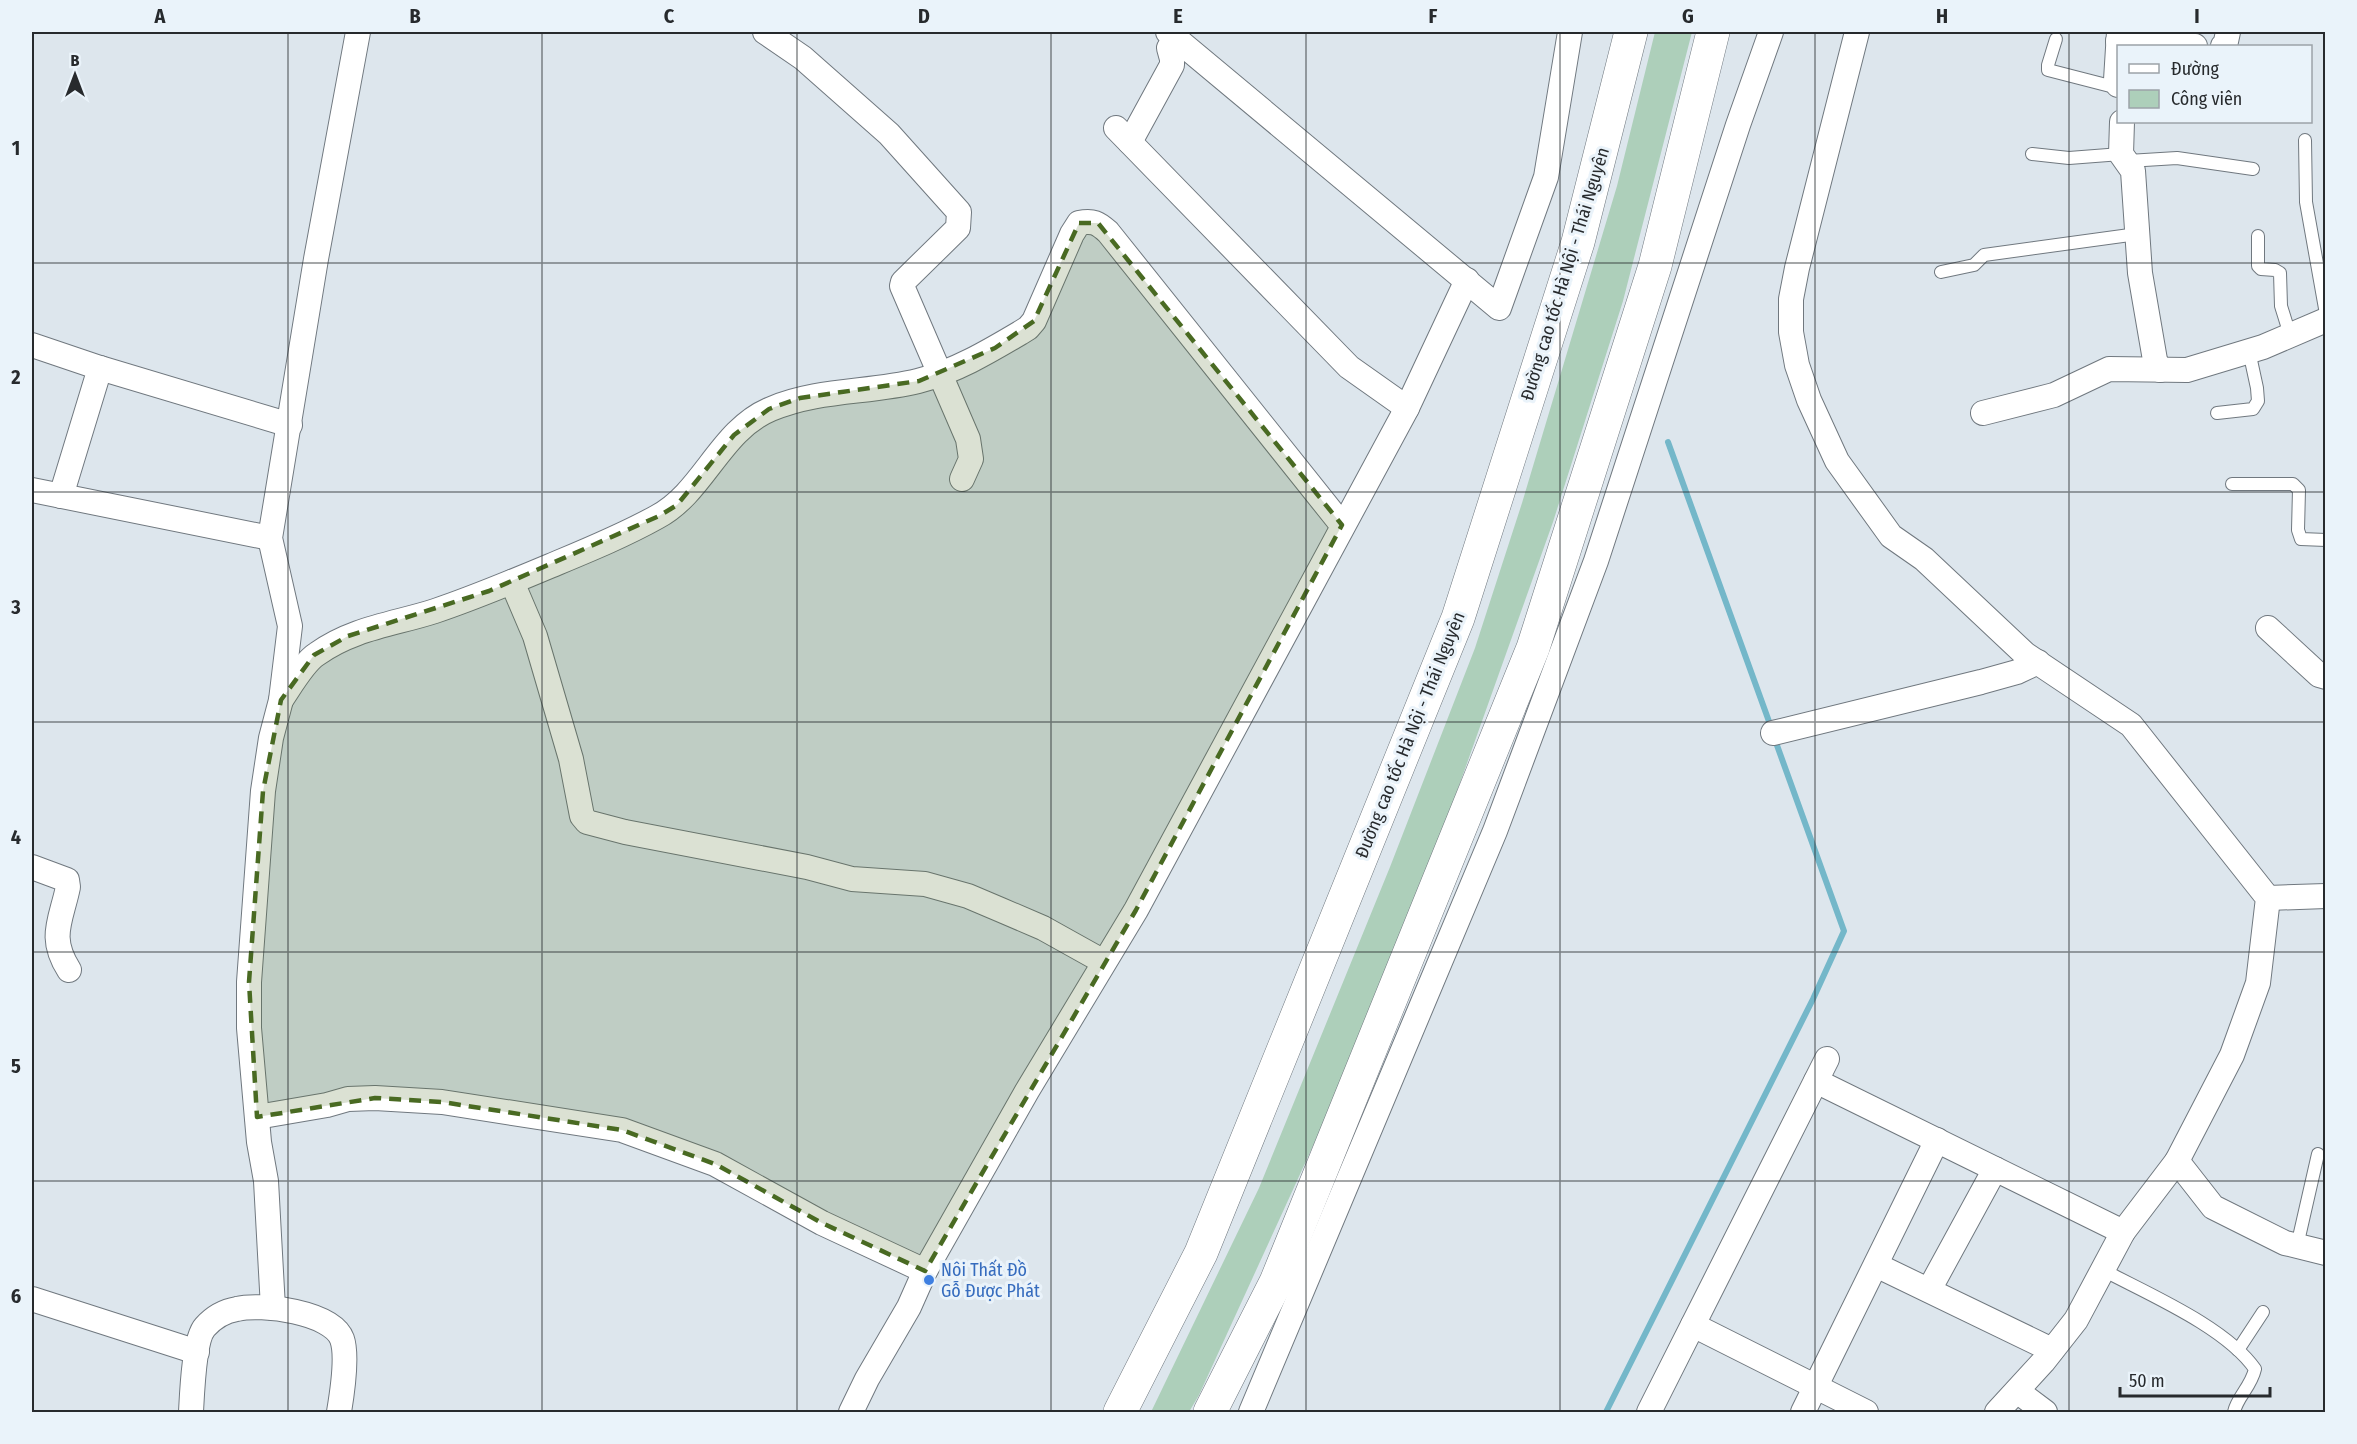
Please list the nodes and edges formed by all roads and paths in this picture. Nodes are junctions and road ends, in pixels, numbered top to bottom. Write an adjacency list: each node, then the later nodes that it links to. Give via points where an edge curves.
1 (358, 32): 35 (street)
2 (765, 32): 31 (street, via 803,58 889,134 959,212 958,228 902,286)
3 (1570, 32): 23 (street, via 1546,177 1499,308)
4 (1631, 32): 78 (highway, Đường cao tốc Hà Nội - Thái Nguyên, via 1578,242 1458,618 1201,1253)
5 (1713, 32): 79 (highway, via 1655,266 1533,648 1276,1282)
6 (1771, 32): 80 (street, via 1596,561 1503,809)
7 (1857, 32): 45 (street, via 1793,288 1791,332 1797,364 1837,461 1891,536 1924,559)
8 (1172, 35): 23 (street); 32 (street, via 1172,64 1123,135 1349,367)
9 (2119, 36): 11 (street)
10 (2056, 39): 14 (lane, via 2049,70)
11 (2187, 45)
12 (2117, 65): 13 (street)
13 (2117, 83)
14 (2117, 86)
15 (2122, 123): 18 (street)
16 (2305, 140): 24 (lane, via 2306,202)
17 (2032, 154): 18 (lane)
18 (2125, 157): 19 (lane, via 2177,158); 20 (street, via 2133,171)
19 (2253, 169)
20 (2138, 234): 22 (lane, via 1984,255 1974,265); 30 (street, via 2140,273)
21 (2258, 236): 26 (lane, via 2258,266 2280,273 2281,306)
22 (1941, 272)
23 (1467, 280): 32 (street)
24 (2325, 314)
25 (2325, 320): 26 (street)
26 (2290, 335): 28 (street)
27 (32, 345): 29 (street)
28 (2249, 351): 30 (street, via 2187,370); 34 (lane, via 2258,401 2253,409)
29 (100, 368): 35 (street); 39 (street)
30 (2160, 370): 33 (street, via 2109,369 2054,395)
31 (941, 374): 36 (street, via 970,447); 40 (street, via 1028,328 1079,223 1098,223); 43 (street, via 885,387 800,398 769,409 734,435 677,505 613,540)
32 (1407, 408): 40 (street)
33 (1983, 413)
34 (2217, 413)
35 (290, 425): 41 (street)
36 (962, 479)
37 (2232, 484): 42 (lane, via 2293,484 2299,490 2301,539)
38 (32, 490): 39 (street)
39 (61, 496): 41 (street)
40 (1342, 525): 52 (street, via 1136,910)
41 (270, 538): 47 (street, via 290,626)
42 (2325, 540)
43 (512, 582): 47 (street, via 348,636 314,656); 52 (street, via 535,636 571,759 582,816 587,822 852,879 925,884 968,896 1043,928)
44 (2268, 628): 46 (street)
45 (2038, 662): 48 (street, via 1981,682); 51 (street, via 2131,725)
46 (2325, 677)
47 (281, 700): 54 (street, via 263,791 249,982)
48 (1773, 733)
49 (32, 867): 53 (street, via 67,880 56,933 59,953)
50 (2325, 896): 51 (street)
51 (2268, 898): 57 (street, via 2258,983 2232,1054)
52 (1104, 962): 64 (street)
53 (69, 970)
54 (257, 1117): 64 (street, via 348,1099 375,1098 442,1102 622,1130 715,1164 822,1223); 67 (street, via 267,1191)
55 (1937, 1140): 58 (street); 62 (street); 69 (street, via 1821,1070)
56 (2318, 1154): 60 (lane)
57 (2177, 1161): 59 (street); 60 (street, via 2213,1207)
58 (1995, 1169): 59 (street); 65 (street)
59 (2123, 1232): 63 (street)
60 (2296, 1246): 61 (street)
61 (2325, 1253)
62 (1876, 1265): 65 (street); 73 (street)
63 (2103, 1270): 70 (street, via 2076,1320); 71 (lane, via 2173,1307)
64 (925, 1271): 77 (street)
65 (1929, 1290): 70 (street)
66 (32, 1299): 72 (street)
67 (273, 1308): 72 (street, via 237,1309 218,1315 204,1328); 76 (street, via 317,1318 337,1329 343,1341 344,1380)
68 (2263, 1312): 71 (lane)
69 (1693, 1324): 73 (street); 81 (street)
70 (2052, 1350): 74 (street)
71 (2238, 1350): 86 (lane, via 2255,1369 2253,1381)
72 (197, 1352): 75 (street)
73 (1816, 1387): 82 (street); 83 (street)
74 (2017, 1390): 84 (street); 85 (street)
75 (191, 1413)
76 (339, 1413)
77 (851, 1413)
78 (1120, 1413)
79 (1210, 1413)
80 (1251, 1413)
81 (1649, 1413)
82 (1803, 1413)
83 (1866, 1413)
84 (1997, 1413)
85 (2045, 1413)
86 (2234, 1413)

